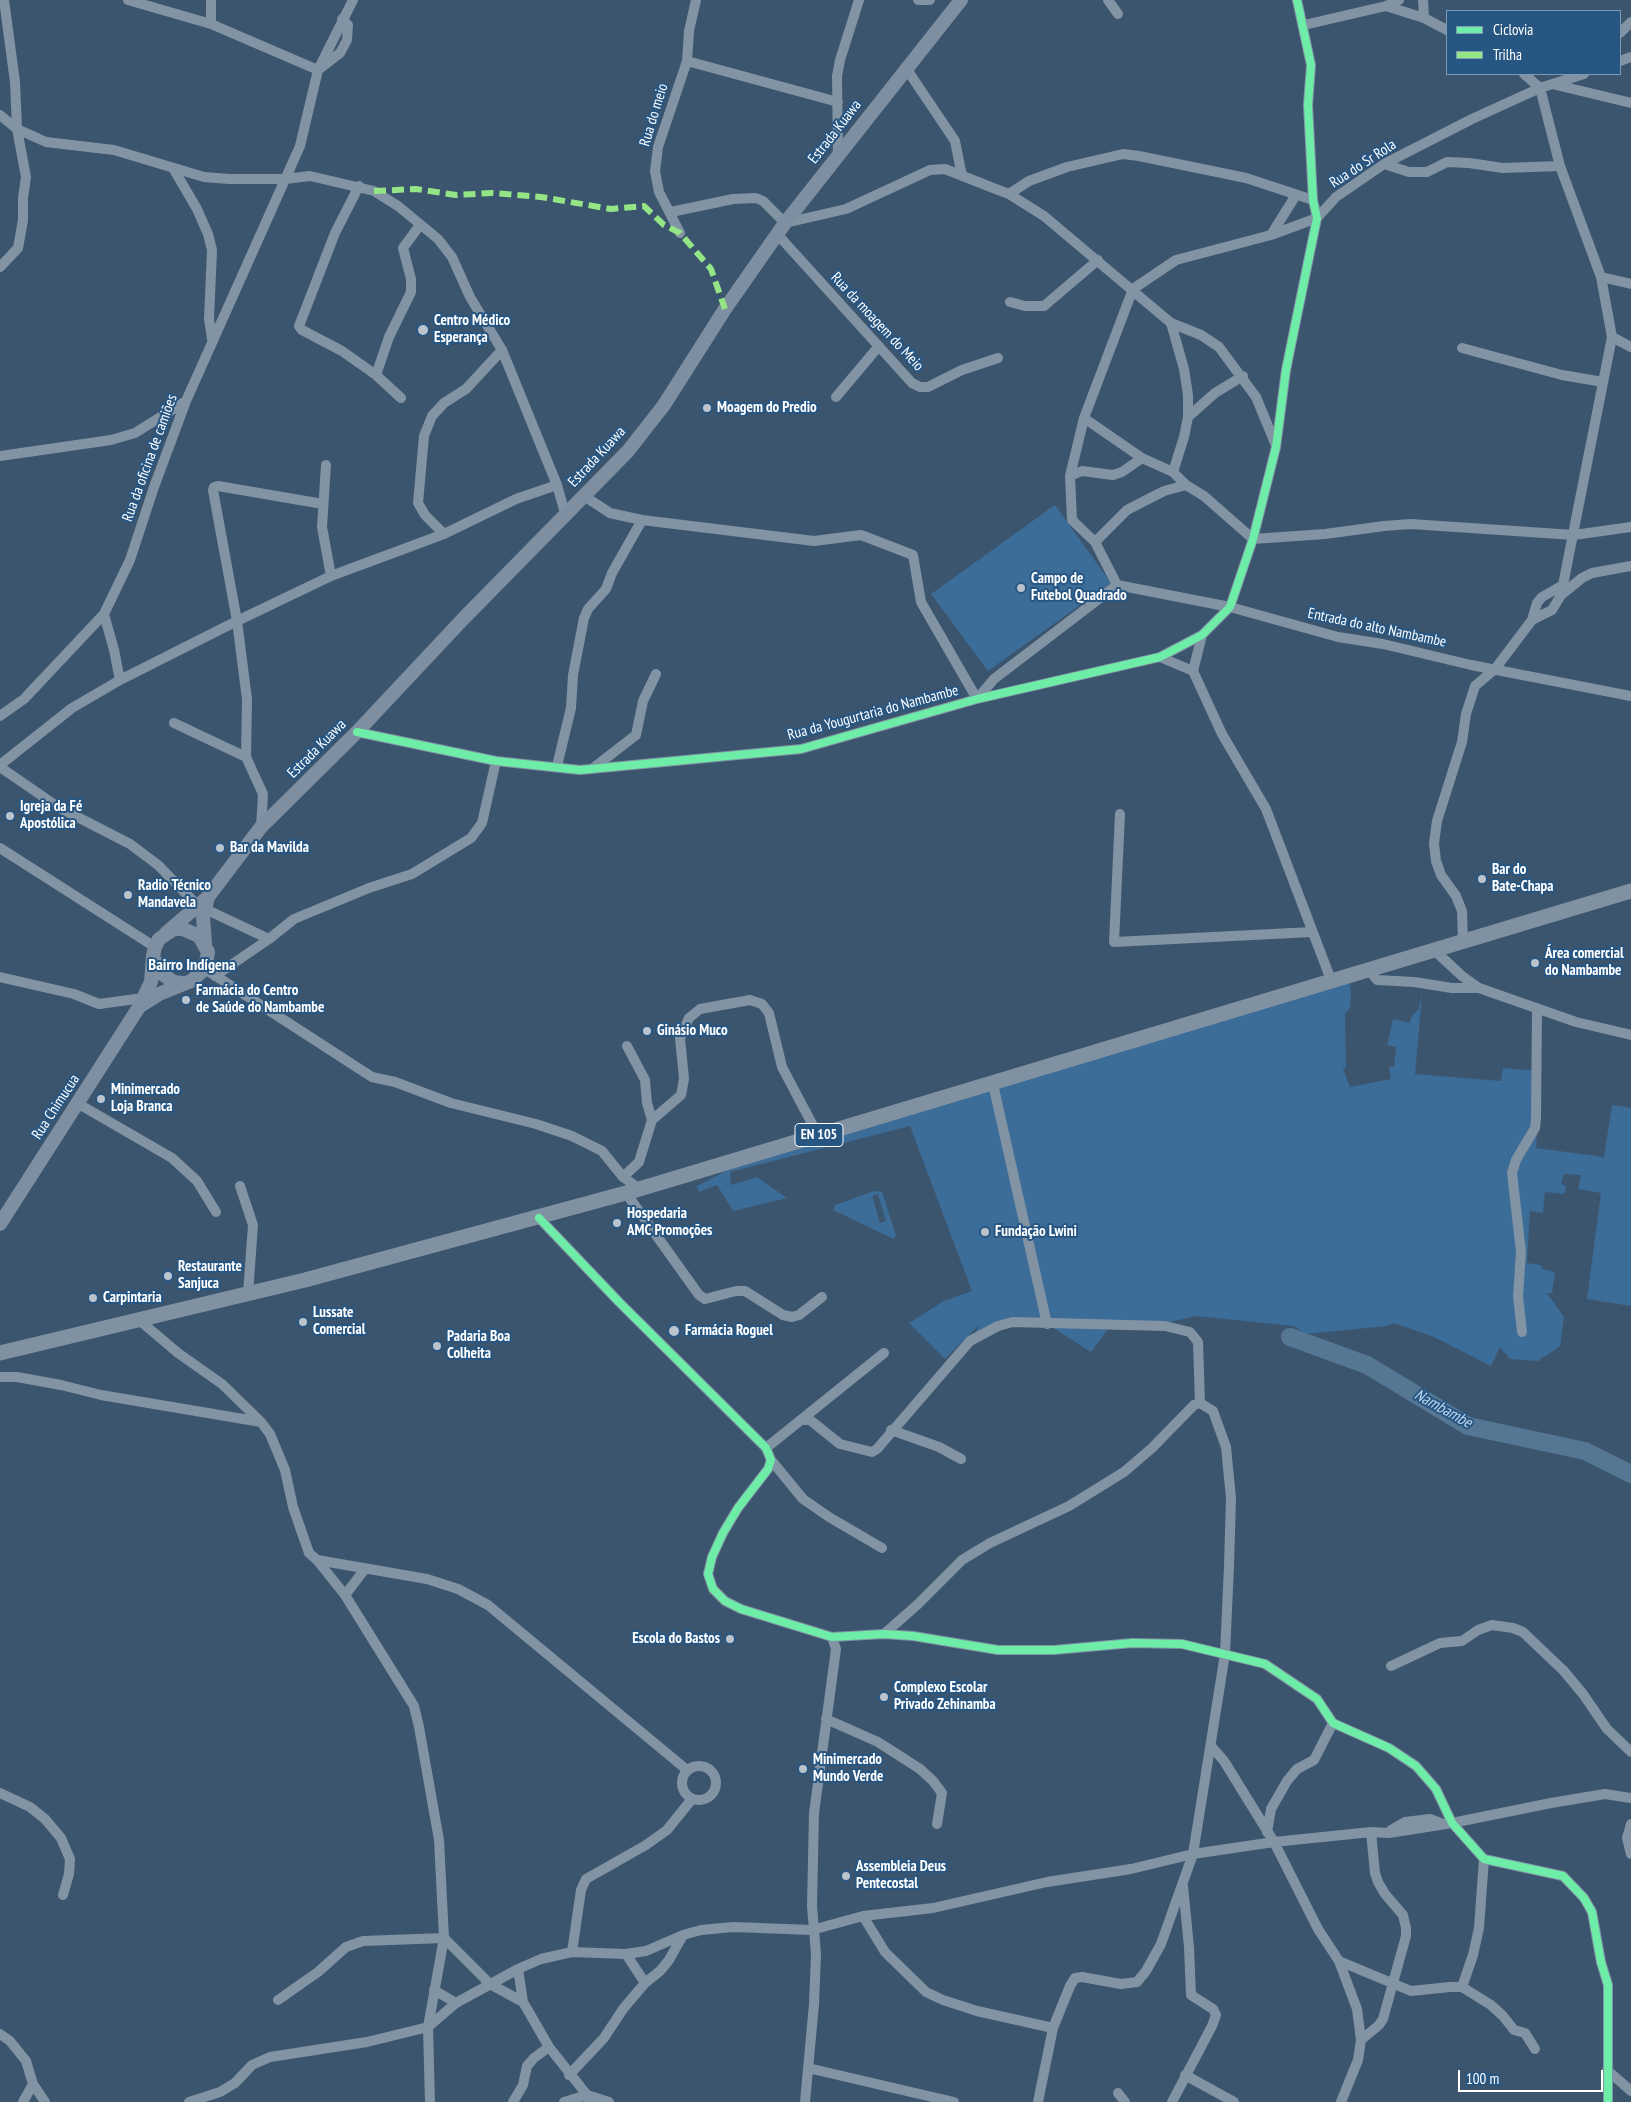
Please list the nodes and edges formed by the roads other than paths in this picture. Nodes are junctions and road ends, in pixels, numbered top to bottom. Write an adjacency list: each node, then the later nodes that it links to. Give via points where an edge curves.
1 (4, 0): 32 (street, via 15,82)
2 (128, 0): 18 (street)
3 (211, 0): 18 (street)
4 (353, 0): 24 (street, Rua da oficina de camiões)
5 (696, 0): 22 (street, Rua do meio)
6 (860, 0): 29 (street, via 840,60)
7 (918, 0): 8 (street)
8 (930, 0)
9 (961, 0): 23 (street, Estrada Kuawa)
10 (1108, 0): 15 (street)
11 (1297, 0): 19 (street)
12 (1399, 0): 14 (street)
13 (1423, 0): 16 (street)
14 (1386, 6): 16 (street); 19 (street)
15 (1118, 14)
16 (1424, 18): 20 (street)
17 (1631, 22): 21 (street)
18 (211, 24): 24 (street)
19 (1304, 25): 42 (street, via 1311,65 1308,105)
20 (1446, 29)
21 (1621, 32)
22 (687, 61): 29 (street); 43 (street, Rua do meio, via 658,147 655,171 659,192)
23 (906, 68): 33 (street, Estrada Kuawa); 37 (street, via 955,141)
24 (318, 70): 38 (street, Rua da oficina de camiões, via 300,146)
25 (1525, 75): 28 (street)
26 (1581, 75): 27 (street, Rua do Sr Rola)
27 (1552, 84): 28 (street, Rua do Sr Rola); 30 (street)
28 (1540, 88): 34 (street, Rua do Sr Rola); 35 (street)
29 (838, 102): 33 (street)
30 (1631, 103)
31 (0, 115): 32 (street)
32 (17, 129): 36 (street, via 46,142 114,150); 51 (street, via 26,177 23,220 18,248)
33 (838, 155): 45 (street, Estrada Kuawa)
34 (1384, 164): 35 (street, via 1409,172 1427,172 1447,162 1503,168); 44 (street, Rua do Sr Rola, via 1336,198)
35 (1560, 166): 52 (street)
36 (173, 168): 38 (street, via 204,177); 58 (street, via 197,209 212,250 209,318)
37 (962, 176): 40 (street); 45 (street, via 944,169 930,170 846,209)
38 (285, 179): 39 (street, via 310,176); 58 (street, Rua da oficina de camiões)
39 (359, 186): 46 (street, via 398,206); 64 (street, via 335,234 299,326)
40 (1009, 194): 41 (street, via 1029,181 1067,167 1123,154 1237,176); 50 (street, via 1044,216)
41 (1296, 195): 42 (street); 49 (street)
42 (1313, 200): 44 (street)
43 (670, 212): 45 (street, via 733,199 756,198); 47 (street, Rua do meio)
44 (1317, 218): 49 (street, Rua do Sr Rola); 72 (street, via 1286,370)
45 (786, 223): 48 (street, Estrada Kuawa)
46 (420, 225): 62 (street, via 452,256 470,297); 64 (street, via 403,248 412,292 389,337)
47 (680, 233)
48 (778, 235): 59 (street, Rua da moagem do Meio); 80 (street, Estrada Kuawa, via 725,309 664,405 628,451)
49 (1271, 235): 54 (street, Rua do Sr Rola, via 1176,260)
50 (1098, 260): 54 (street); 55 (street, via 1044,306)
51 (0, 267)
52 (1601, 277): 53 (street); 57 (street)
53 (1631, 284)
54 (1133, 289): 56 (street); 71 (street)
55 (1010, 302)
56 (1171, 323): 65 (street, via 1201,335 1219,347); 70 (street, via 1184,369)
57 (1612, 336): 60 (street); 66 (street)
58 (212, 340): 69 (street, Rua da oficina de camiões)
59 (879, 346): 63 (street, Rua da moagem do Meio, via 912,383 920,387 928,387 962,370); 67 (street)
60 (1631, 347)
61 (1462, 348): 66 (street)
62 (502, 350): 78 (street); 85 (street, via 466,389 444,403 432,416 424,436 418,503)
63 (998, 358)
64 (376, 375): 68 (street)
65 (1243, 376): 70 (street, via 1215,393); 72 (street, via 1256,396)
66 (1603, 382): 86 (street)
67 (836, 396)
68 (401, 398)
69 (186, 401): 73 (street, via 135,433 111,440); 94 (street, Rua da oficina de camiões, via 130,560)
70 (1188, 417): 76 (street)
71 (1084, 418): 74 (street); 77 (street)
72 (1276, 447): 87 (street)
73 (0, 456)
74 (1142, 458): 76 (street); 77 (street, via 1113,475 1082,471)
75 (326, 465): 81 (street)
76 (1172, 472): 79 (street)
77 (1070, 476): 88 (street, via 1072,520)
78 (557, 485): 82 (street); 85 (street, via 516,499)
79 (1186, 485): 87 (street, via 1204,496); 88 (street, via 1164,491 1127,510)
80 (584, 496): 82 (street, Estrada Kuawa); 83 (street, via 610,513)
81 (323, 504): 90 (street, via 322,527); 96 (street, via 214,487)
82 (565, 513): 109 (street, Estrada Kuawa)
83 (642, 520): 106 (street, via 814,541 861,534 913,555 921,602); 113 (street, via 606,589 584,618 573,675 571,708)
84 (1631, 526): 86 (street)
85 (444, 534): 90 (street)
86 (1574, 535): 87 (street, via 1411,524); 92 (street)
87 (1253, 538): 93 (street)
88 (1095, 542): 91 (street)
89 (1631, 566): 92 (street, via 1592,574)
90 (331, 576): 96 (street)
91 (1117, 585): 93 (street, Entrada do alto Nambambe); 106 (street, via 994,679)
92 (1562, 590): 95 (street, via 1552,610); 95 (street, via 1548,592 1537,602)
93 (1230, 607): 97 (street, Rua da Yougurtaria do Nambambe); 99 (street, Entrada do alto Nambambe, via 1318,632)
94 (104, 614): 103 (street); 107 (street, Rua da oficina de camiões, via 24,699)
95 (1532, 620): 100 (street)
96 (237, 621): 103 (street); 110 (street, via 247,699)
97 (1202, 635): 98 (street, Rua da Yougurtaria do Nambambe); 101 (street)
98 (1160, 656): 101 (street); 106 (street, Rua da Yougurtaria do Nambambe)
99 (1471, 665): 100 (street, Entrada do alto Nambambe); 104 (street)
100 (1495, 669): 104 (street); 105 (street, Entrada do alto Nambambe)
101 (1193, 671): 120 (street, via 1222,734 1266,809)
102 (656, 674): 114 (street, via 643,702 636,735)
103 (120, 680): 112 (street, via 72,708)
104 (1475, 686): 123 (street, via 1462,742 1437,821 1434,843 1441,875 1462,910)
105 (1631, 696)
106 (978, 699): 114 (street, Rua da Yougurtaria do Nambambe, via 801,749)
107 (0, 716)
108 (174, 723): 110 (street)
109 (357, 732): 111 (street, Rua da Yougurtaria do Nambambe); 116 (street, Estrada Kuawa)
110 (246, 757): 116 (street, via 263,794)
111 (496, 761): 113 (street, Rua da Yougurtaria do Nambambe); 122 (street, via 482,823 471,838 412,874 369,888 294,920)
112 (0, 766): 119 (street, via 58,806 130,844)
113 (557, 766): 114 (street, Rua da Yougurtaria do Nambambe)
114 (592, 769)
115 (1120, 814): 120 (street, via 1114,942)
116 (260, 827): 119 (street, Estrada Kuawa)
117 (0, 848): 126 (street)
118 (1631, 890): 123 (main road, EN 105)
119 (204, 904): 121 (street); 122 (street); 124 (street)
120 (1312, 932): 130 (street)
121 (166, 933): 124 (street, via 183,929 199,936); 126 (street)
122 (269, 939): 128 (street)
123 (1463, 941): 125 (main road, EN 105)
124 (205, 943): 128 (street)
125 (1434, 950): 127 (main road, EN 105); 132 (street)
126 (154, 951): 131 (street, via 159,972 174,982); 133 (street, Rua Chimucua, via 151,982)
127 (1369, 970): 130 (main road, EN 105); 132 (street, via 1377,980)
128 (210, 972): 131 (street, Rua Chimucua); 141 (street, via 372,1077 451,1103 572,1136 602,1151)
129 (0, 976): 133 (street, via 74,994 99,1004)
130 (1331, 980): 137 (main road, EN 105)
131 (183, 983): 133 (street, Rua Chimucua)
132 (1479, 988): 134 (street)
133 (141, 1002): 138 (street, Rua Chimucua)
134 (1537, 1008): 135 (street, via 1576,1022); 151 (street, via 1536,1119 1512,1173 1521,1252 1518,1296)
135 (1631, 1035)
136 (628, 1046): 139 (street, via 645,1080)
137 (993, 1084): 140 (main road, EN 105); 150 (street)
138 (77, 1103): 144 (street, via 172,1158 196,1181); 146 (street, Rua Chimucua)
139 (652, 1120): 140 (street, via 681,1095 684,1079 680,1038 689,1018 700,1009 750,1000 762,1004 769,1012 782,1067); 141 (street, via 639,1162)
140 (818, 1135): 143 (main road, EN 105)
141 (623, 1177): 143 (street)
142 (240, 1186): 147 (street, via 253,1226)
143 (633, 1191): 145 (main road, EN 105); 148 (street, via 699,1295 705,1299 745,1291 783,1315 792,1317)
144 (216, 1212)
145 (539, 1218): 147 (main road, EN 105); 159 (street)
146 (0, 1224)
147 (248, 1294): 149 (main road, EN 105)
148 (822, 1297)
149 (139, 1320): 152 (main road, EN 105); 157 (street, via 222,1384)
150 (1047, 1324): 155 (street, via 1165,1326 1190,1332 1198,1342); 158 (street, via 1013,1322 970,1341)
151 (1522, 1332)
152 (0, 1353)
153 (884, 1353): 156 (street)
154 (0, 1377): 157 (street)
155 (1200, 1403): 166 (street, via 1194,1405 1124,1472 1069,1506 990,1543 962,1560); 168 (street, via 1213,1411 1226,1447 1231,1498)
156 (801, 1420): 158 (street, via 810,1420 840,1444 872,1452); 159 (street)
157 (261, 1422): 163 (street, via 270,1434 285,1470 293,1507 309,1553)
158 (891, 1430): 160 (street, via 932,1444)
159 (766, 1448): 161 (street)
160 (961, 1459)
161 (770, 1460): 162 (street, via 803,1499); 167 (street, via 768,1469 738,1508 716,1549 708,1574 713,1589 725,1601 741,1608)
162 (882, 1548)
163 (317, 1560): 164 (street); 165 (street)
164 (365, 1569): 165 (street); 174 (street, via 427,1579 458,1589 488,1605)
165 (345, 1595): 194 (street, via 414,1706 439,1840)
166 (884, 1634): 167 (street); 168 (street, via 998,1650 1054,1650 1132,1643 1182,1644)
167 (832, 1637): 170 (street, via 836,1649)
168 (1225, 1654): 171 (street, via 1265,1664 1316,1700); 172 (street)
169 (1391, 1666): 173 (street, via 1440,1643 1462,1641 1492,1625 1513,1628 1523,1632 1563,1670 1607,1729)
170 (826, 1719): 180 (street, via 878,1742 933,1781 942,1793); 192 (street, via 814,1813)
171 (1333, 1723): 178 (street, via 1314,1760 1297,1769); 181 (street, via 1389,1748 1416,1766 1436,1789)
172 (1211, 1746): 179 (street, via 1224,1761); 186 (street)
173 (1631, 1752)
174 (687, 1770): 177 (street, via 682,1786); 177 (street, via 703,1766 715,1777 713,1793 704,1800)
175 (0, 1793): 190 (street, via 30,1806 61,1838 70,1859)
176 (1631, 1798): 181 (street, via 1605,1794)
177 (692, 1799): 195 (street, via 667,1830 586,1879 581,1890)
178 (1271, 1809): 179 (street); 183 (street)
179 (1259, 1819): 183 (street)
180 (937, 1824)
181 (1448, 1824): 184 (street, via 1430,1819 1405,1822 1389,1833); 188 (street)
182 (1631, 1824): 187 (street, via 1627,1838)
183 (1268, 1832): 185 (street)
184 (1371, 1832): 185 (street); 201 (street, via 1378,1882 1403,1915 1406,1928)
185 (1274, 1842): 186 (street); 197 (street, via 1318,1929)
186 (1192, 1854): 189 (street); 191 (street, via 934,1908)
187 (1631, 1854)
188 (1484, 1859): 202 (street, via 1479,1928); 214 (street, via 1563,1876 1584,1898 1592,1912 1608,1985)
189 (1183, 1884): 208 (street, via 1160,1944 1137,1982 1121,1984 1075,1978); 216 (street, via 1191,1995 1216,2015)
190 (63, 1895)
191 (862, 1916): 192 (street); 208 (street, via 885,1952 926,1992 978,2011)
192 (812, 1930): 193 (street, via 733,1927); 213 (street, via 816,1954)
193 (683, 1935): 196 (street, via 646,1951); 199 (street, via 669,1960)
194 (444, 1938): 200 (street); 203 (street); 204 (street, via 363,1941 346,1947 318,1972)
195 (572, 1952): 196 (street); 198 (street, via 541,1959)
196 (626, 1954): 199 (street)
197 (1339, 1961): 201 (street); 210 (street, via 1358,2009)
198 (518, 1969): 200 (street); 205 (street)
199 (646, 1983): 215 (street, via 604,2038)
200 (490, 1984): 205 (street); 206 (street)
201 (1392, 1984): 202 (street, via 1411,1991); 210 (street, via 1383,2019)
202 (1462, 1987): 212 (street, via 1491,2005 1514,2030 1525,2033)
203 (434, 1990): 206 (street); 207 (street)
204 (278, 2000)
205 (523, 2002): 211 (street)
206 (456, 2003): 207 (street)
207 (428, 2027): 223 (street, via 367,2042 270,2057 252,2065 235,2083 220,2092); 224 (street)
208 (1053, 2028): 230 (street)
209 (0, 2034): 217 (street, via 10,2041 26,2062)
210 (1361, 2040): 234 (street, via 1358,2060)
211 (549, 2047): 215 (street); 225 (street, via 527,2066 523,2085)
212 (1535, 2049)
213 (808, 2068): 228 (street); 229 (street)
214 (1607, 2070): 218 (street); 235 (street)
215 (569, 2075): 220 (street)
216 (1185, 2076): 232 (street); 233 (street)
217 (33, 2084): 221 (street); 222 (street)
218 (1631, 2091)
219 (1118, 2094): 231 (street)
220 (588, 2098): 226 (street); 227 (street)
221 (23, 2102)
222 (45, 2102)
223 (189, 2102)
224 (430, 2102)
225 (513, 2102)
226 (564, 2102)
227 (609, 2102)
228 (805, 2102)
229 (954, 2102)
230 (1038, 2102)
231 (1125, 2102)
232 (1172, 2102)
233 (1234, 2102)
234 (1341, 2102)
235 (1608, 2102)

